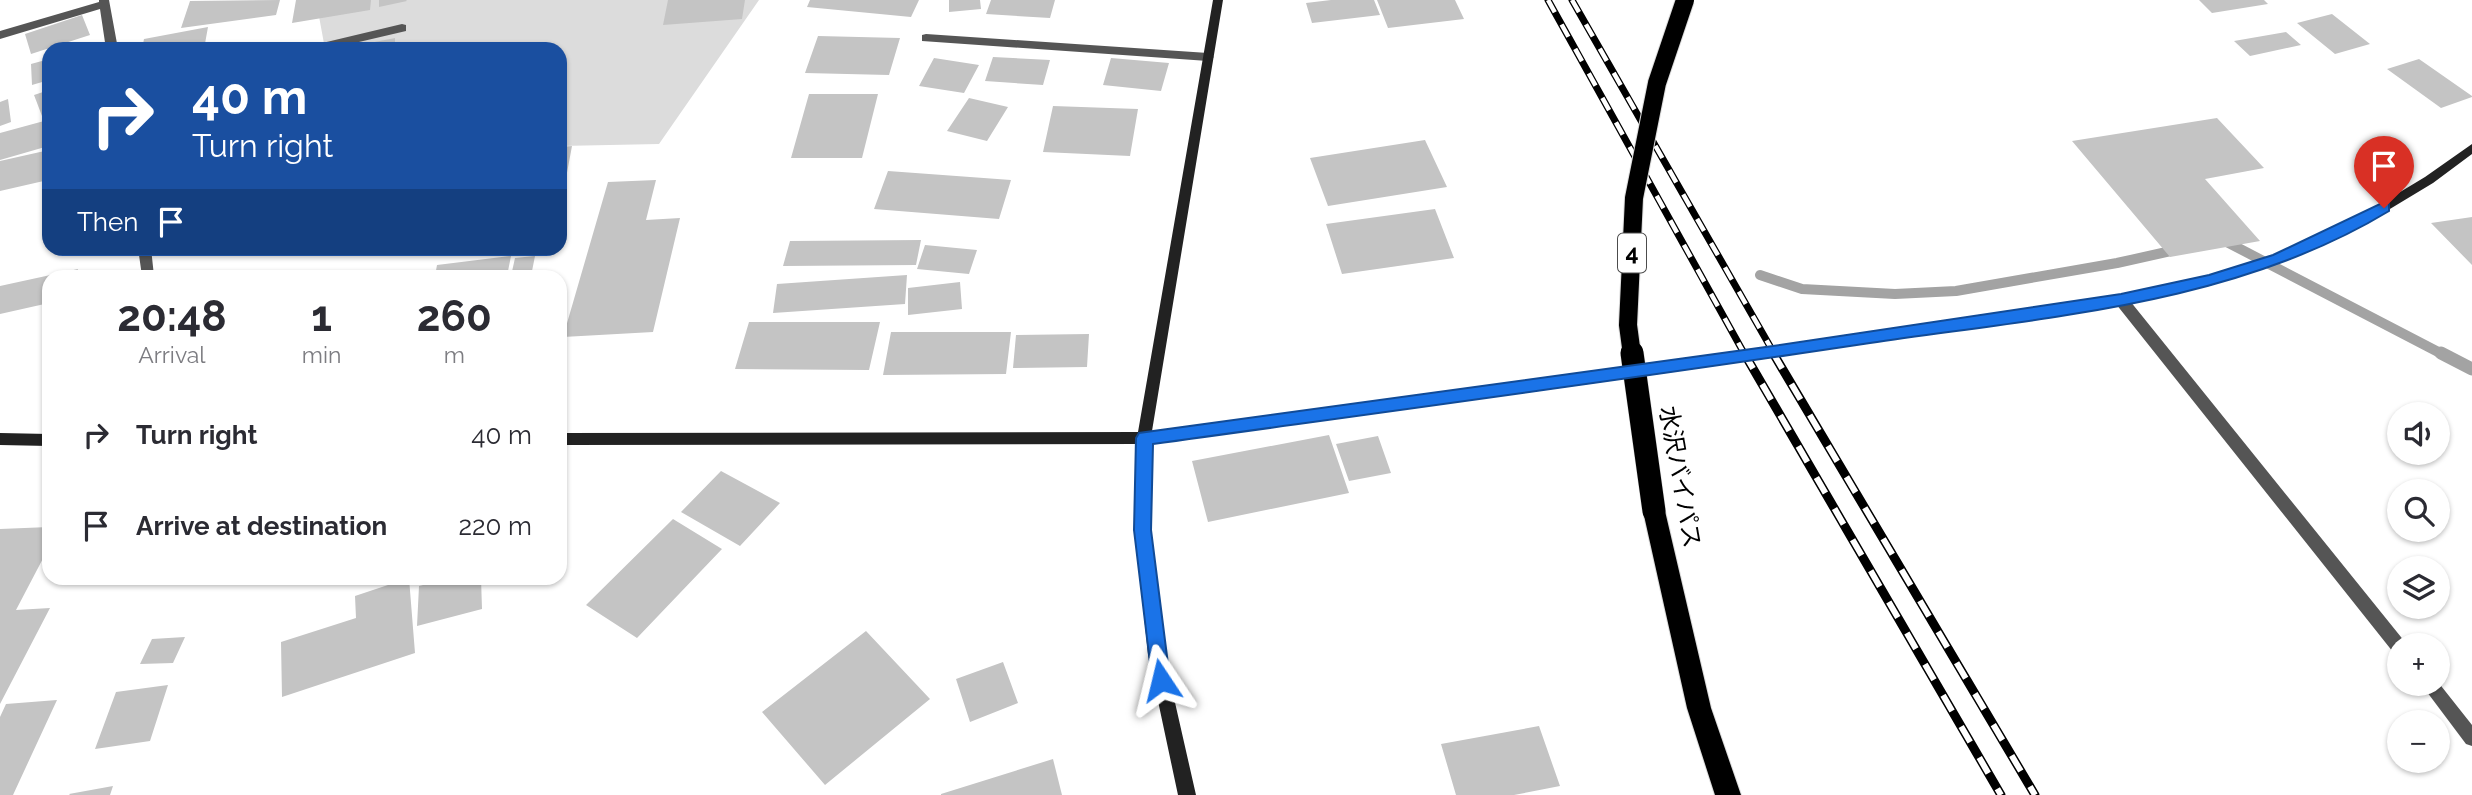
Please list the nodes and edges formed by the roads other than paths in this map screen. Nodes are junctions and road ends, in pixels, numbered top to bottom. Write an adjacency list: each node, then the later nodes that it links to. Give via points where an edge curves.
1 (1218, 0): 9 (street)
2 (1685, 0): 20 (highway, 水沢バイパス / 4, bridge, via 1657,83 1634,198 1628,325 1654,510 1699,708)
3 (104, 2): 5 (street); 7 (street)
4 (402, 28): 8 (street)
5 (0, 35)
6 (926, 38): 9 (street)
7 (111, 42)
8 (343, 42)
9 (1208, 57): 12 (street)
10 (2472, 148): 11 (street, via 2361,221 2278,258 2209,281)
11 (2121, 300): 12 (street); 16 (street)
12 (1144, 438): 14 (street); 19 (street, via 1143,530 1156,654)
13 (0, 439): 15 (street)
14 (567, 439)
15 (42, 440)
16 (2388, 633)
17 (2439, 696): 18 (street)
18 (2472, 738)
19 (1187, 795)
20 (1728, 795)

